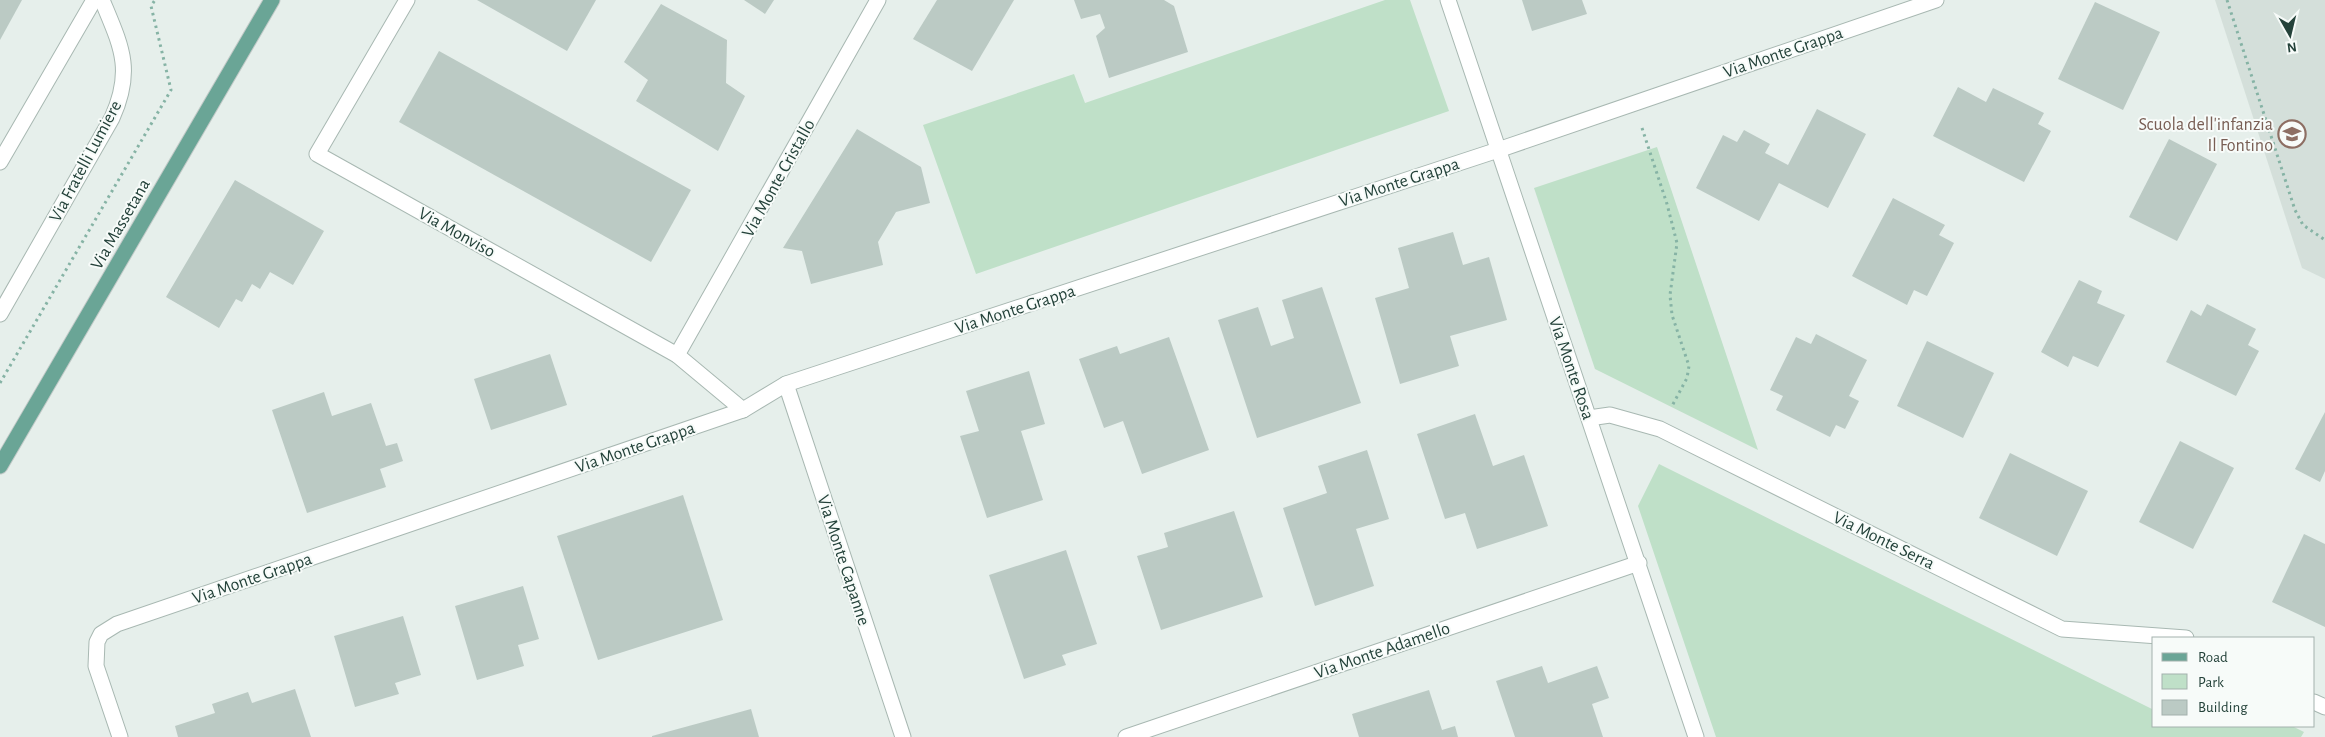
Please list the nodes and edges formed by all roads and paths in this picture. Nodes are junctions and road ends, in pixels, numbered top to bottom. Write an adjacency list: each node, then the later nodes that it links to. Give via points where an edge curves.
1 (94, 0): 12 (street)
2 (102, 0): 14 (street, Via Fratelli Lumiere, via 124,60 120,99)
3 (154, 0): 16 (path, via 151,6 171,90)
4 (272, 0): 21 (main road, Via Massetana)
5 (407, 0): 15 (street, Via Monviso, via 317,154)
6 (878, 0): 15 (street, Via Monte Cristallo)
7 (1448, 0): 11 (street, Via Monte Rosa)
8 (1936, 0): 10 (street, Via Monte Grappa)
9 (2227, 0): 13 (path, via 2295,210 2303,225)
10 (1634, 104): 11 (street, Via Monte Grappa); 20 (path, via 1673,224 1676,243 1670,295 1672,315 1689,366 1687,378)
11 (1498, 150): 17 (street, Via Monte Grappa); 19 (street, Via Monte Rosa)
12 (0, 162)
13 (2325, 240)
14 (0, 314)
15 (677, 355): 18 (street, Via Monviso)
16 (0, 384)
17 (786, 384): 18 (street, Via Monte Grappa); 25 (street, Via Monte Capanne)
18 (743, 410): 24 (street, Via Monte Grappa, via 117,624 101,634 97,642 96,666)
19 (1589, 418): 20 (street, Via Monte Serra, via 1610,415); 22 (street, Via Monte Rosa)
20 (1660, 429): 23 (street, Via Monte Serra, via 2062,629)
21 (0, 466)
22 (1639, 563): 26 (street, Via Monte Adamello); 27 (street, Via Monte Rosa)
23 (2184, 637)
24 (120, 737)
25 (903, 737)
26 (1126, 737)
27 (1696, 737)

